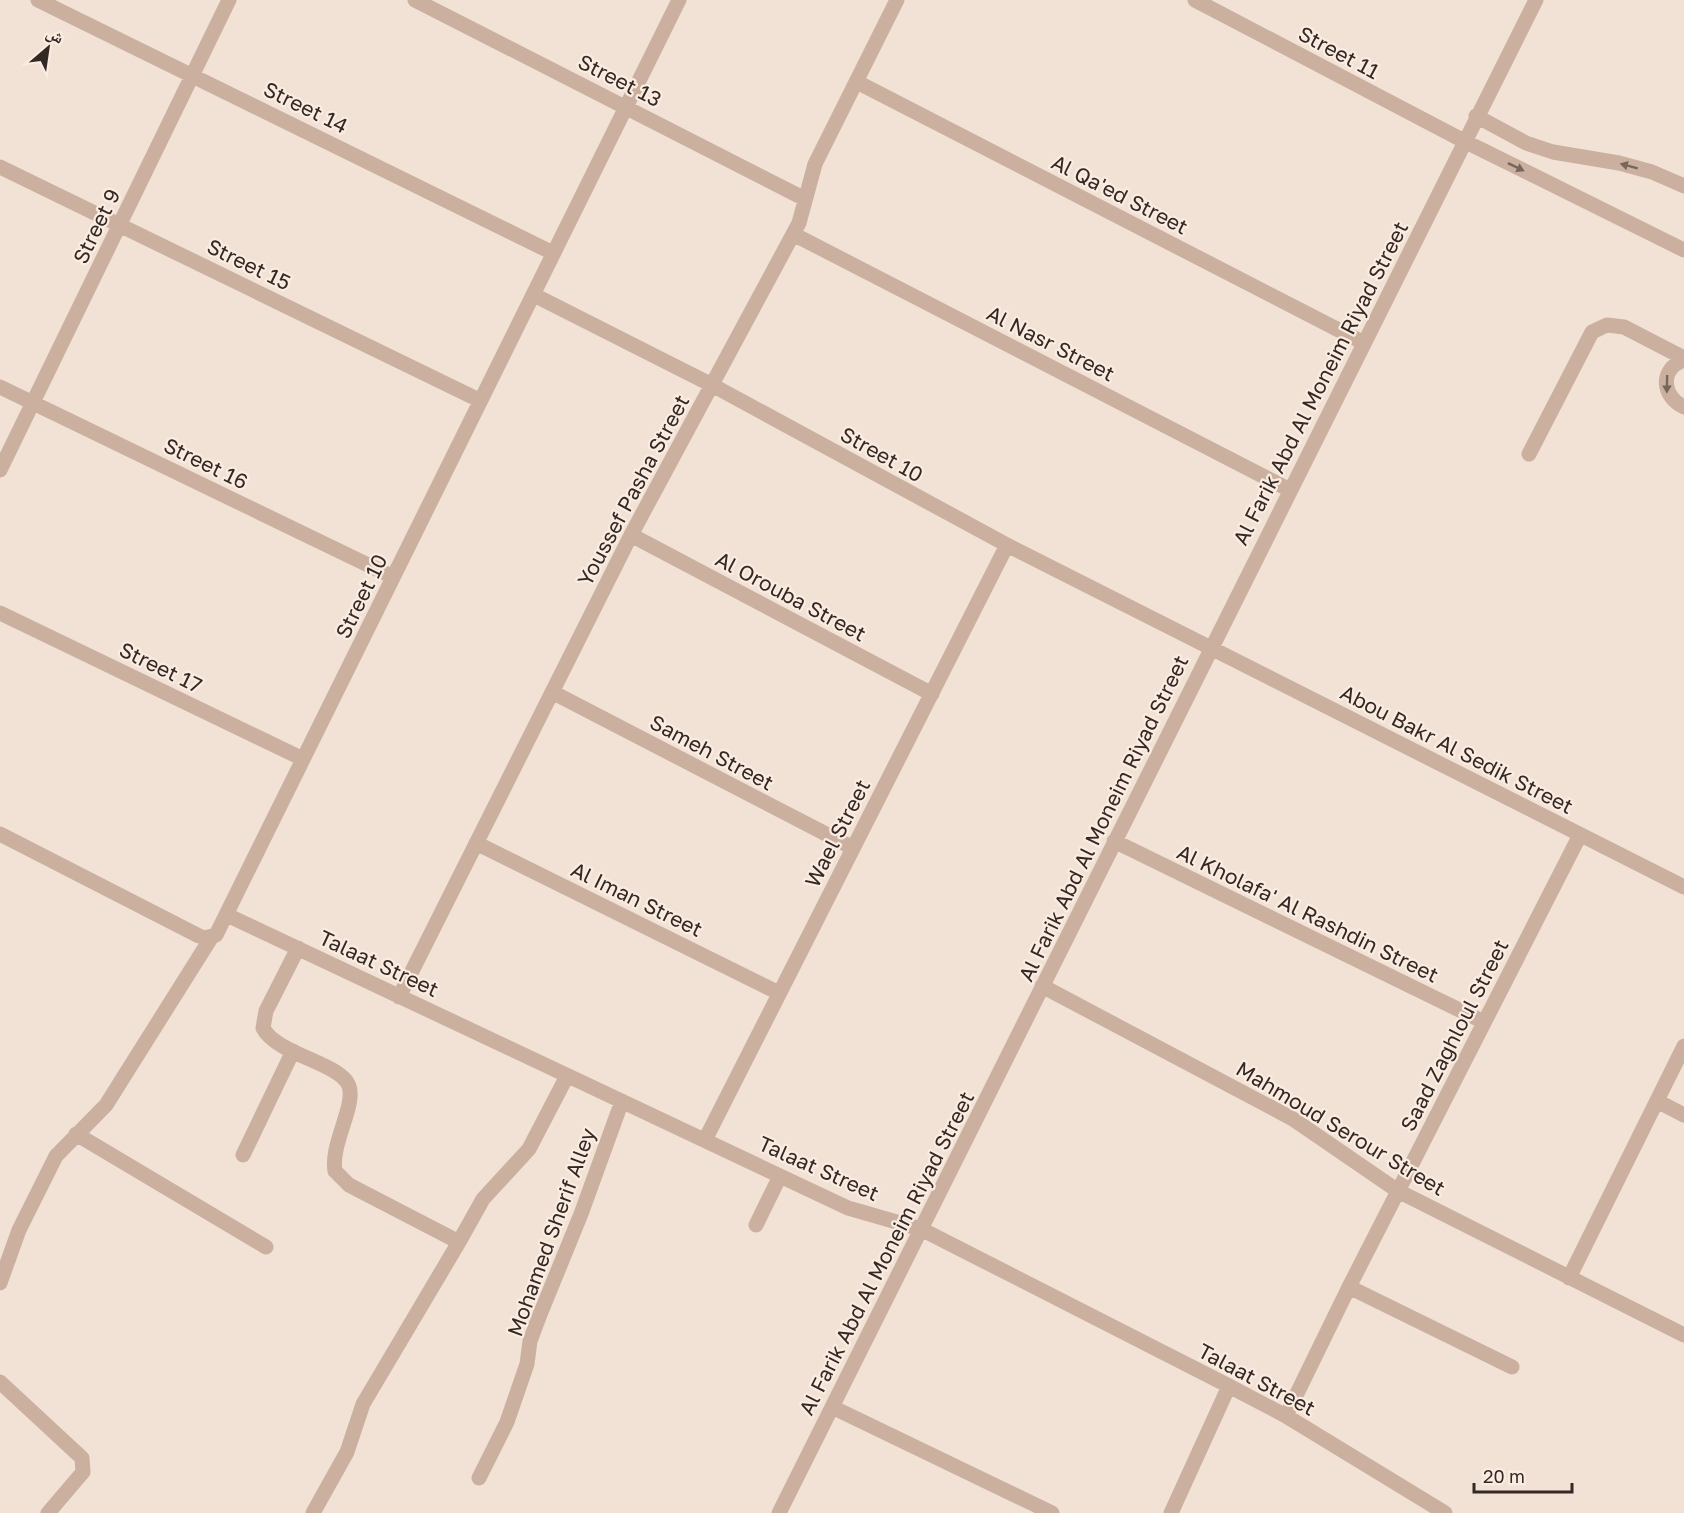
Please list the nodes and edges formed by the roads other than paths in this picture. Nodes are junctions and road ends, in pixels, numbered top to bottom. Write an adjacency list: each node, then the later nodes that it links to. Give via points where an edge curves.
1 (39, 0): 8 (street, Street 14)
2 (229, 0): 8 (street, Street 9)
3 (415, 0): 10 (street, Street 13)
4 (679, 0): 10 (street, Street 10)
5 (897, 0): 9 (street, Youssef Pasha Street)
6 (1195, 0): 12 (street, Street 11)
7 (1536, 0): 11 (street, Al Farik Abd Al Moneim Riyad Street)
8 (193, 75): 16 (street, Street 9); 19 (street, Street 14)
9 (857, 82): 15 (street, Youssef Pasha Street, via 815,164); 21 (street, Al Qa'ed Street)
10 (627, 106): 15 (street, Street 13); 19 (street, Street 10)
11 (1476, 116): 12 (street, Al Farik Abd Al Moneim Riyad Street); 14 (street, one-way to 11, via 1619,163 1553,152 1526,143)
12 (1464, 141): 18 (street, Street 11, one-way to 18); 21 (street, Al Farik Abd Al Moneim Riyad Street)
13 (0, 167): 16 (street, Street 15)
14 (1684, 186)
15 (805, 199): 17 (street, Youssef Pasha Street)
16 (120, 224): 25 (street, Street 15); 26 (street, Street 9)
17 (793, 234): 23 (street, Youssef Pasha Street); 30 (street, Al Nasr Street)
18 (1684, 250)
19 (553, 253): 20 (street, Street 10)
20 (534, 295): 23 (street, Street 10); 25 (street, Street 10)
21 (1364, 343): 30 (street, Al Farik Abd Al Moneim Riyad Street)
22 (1684, 359): 27 (street, one-way to 27, via 1668,372 1665,383 1667,394); 28 (street, via 1623,327 1607,325 1592,332)
23 (712, 385): 31 (street, Youssef Pasha Street); 32 (street, Street 10)
24 (0, 387): 26 (street, Street 16)
25 (479, 400): 33 (street, Street 10)
26 (33, 402): 29 (street, Street 9); 33 (street, Street 16)
27 (1684, 407)
28 (1529, 454)
29 (0, 470)
30 (1290, 490): 35 (street, Al Farik Abd Al Moneim Riyad Street)
31 (631, 535): 36 (street, Youssef Pasha Street); 37 (street, Al Orouba Street)
32 (1007, 546): 35 (street, Street 10); 37 (street, Wael Street)
33 (393, 577): 38 (street, Street 10)
34 (0, 613): 38 (street, Street 17)
35 (1211, 648): 40 (street, Abou Bakr Al Sedik Street); 41 (street, Al Farik Abd Al Moneim Riyad Street)
36 (552, 692): 42 (street, Youssef Pasha Street); 43 (street, Sameh Street)
37 (932, 694): 43 (street, Wael Street)
38 (303, 759): 45 (street, Street 10)
39 (0, 834): 46 (street, via 199,936)
40 (1580, 835): 44 (street, Abou Bakr Al Sedik Street); 51 (street, Saad Zaghloul Street)
41 (1114, 841): 48 (street, Al Farik Abd Al Moneim Riyad Street); 51 (street, Al Kholafa' Al Rashdin Street)
42 (476, 843): 49 (street, Al Iman Street); 50 (street, Youssef Pasha Street)
43 (853, 849): 49 (street, Wael Street)
44 (1684, 887)
45 (227, 915): 46 (street, Street 10); 47 (street, Talaat Street)
46 (211, 938): 58 (street, Street 10, via 106,1105)
47 (298, 948): 50 (street, Talaat Street); 53 (street, via 262,1019 267,1036)
48 (1042, 986): 62 (street, Mahmoud Serour Street, via 1293,1119); 64 (street, Al Farik Abd Al Moneim Riyad Street)
49 (779, 993): 59 (street, Wael Street)
50 (399, 997): 54 (street, Talaat Street)
51 (1484, 1022): 62 (street, Saad Zaghloul Street)
52 (1684, 1046): 56 (street)
53 (293, 1051): 60 (street); 65 (street, via 340,1075 349,1085 333,1161 341,1179)
54 (567, 1076): 55 (street, Talaat Street); 65 (street, via 529,1149 483,1199)
55 (622, 1101): 59 (street, Talaat Street); 76 (street, Mohamed Sherif Alley, via 530,1341 527,1364 507,1422)
56 (1657, 1101): 57 (street); 67 (street)
57 (1684, 1115)
58 (76, 1134): 66 (street); 68 (street, Street 10, via 56,1156 42,1180)
59 (705, 1140): 61 (street, Talaat Street)
60 (243, 1155)
61 (780, 1176): 63 (street); 64 (street, Talaat Street, via 848,1208)
62 (1398, 1191): 67 (street, Mahmoud Serour Street); 69 (street, Saad Zaghloul Street)
63 (756, 1226)
64 (921, 1229): 73 (street, Talaat Street); 74 (street, Al Farik Abd Al Moneim Riyad Street)
65 (459, 1242): 78 (street, via 363,1404 347,1452)
66 (266, 1247)
67 (1569, 1278): 70 (street, Mahmoud Serour Street)
68 (0, 1283)
69 (1349, 1287): 71 (street); 75 (street, Saad Zaghloul Street)
70 (1684, 1335)
71 (1512, 1367)
72 (0, 1383): 77 (street, via 82,1458 82,1472)
73 (1229, 1386): 75 (street, Talaat Street); 81 (street)
74 (832, 1407): 79 (street, Al Farik Abd Al Moneim Riyad Street); 80 (street)
75 (1286, 1416): 82 (street, Talaat Street)
76 (479, 1478)
77 (48, 1513)
78 (313, 1513)
79 (779, 1513)
80 (1052, 1513)
81 (1171, 1513)
82 (1446, 1513)

